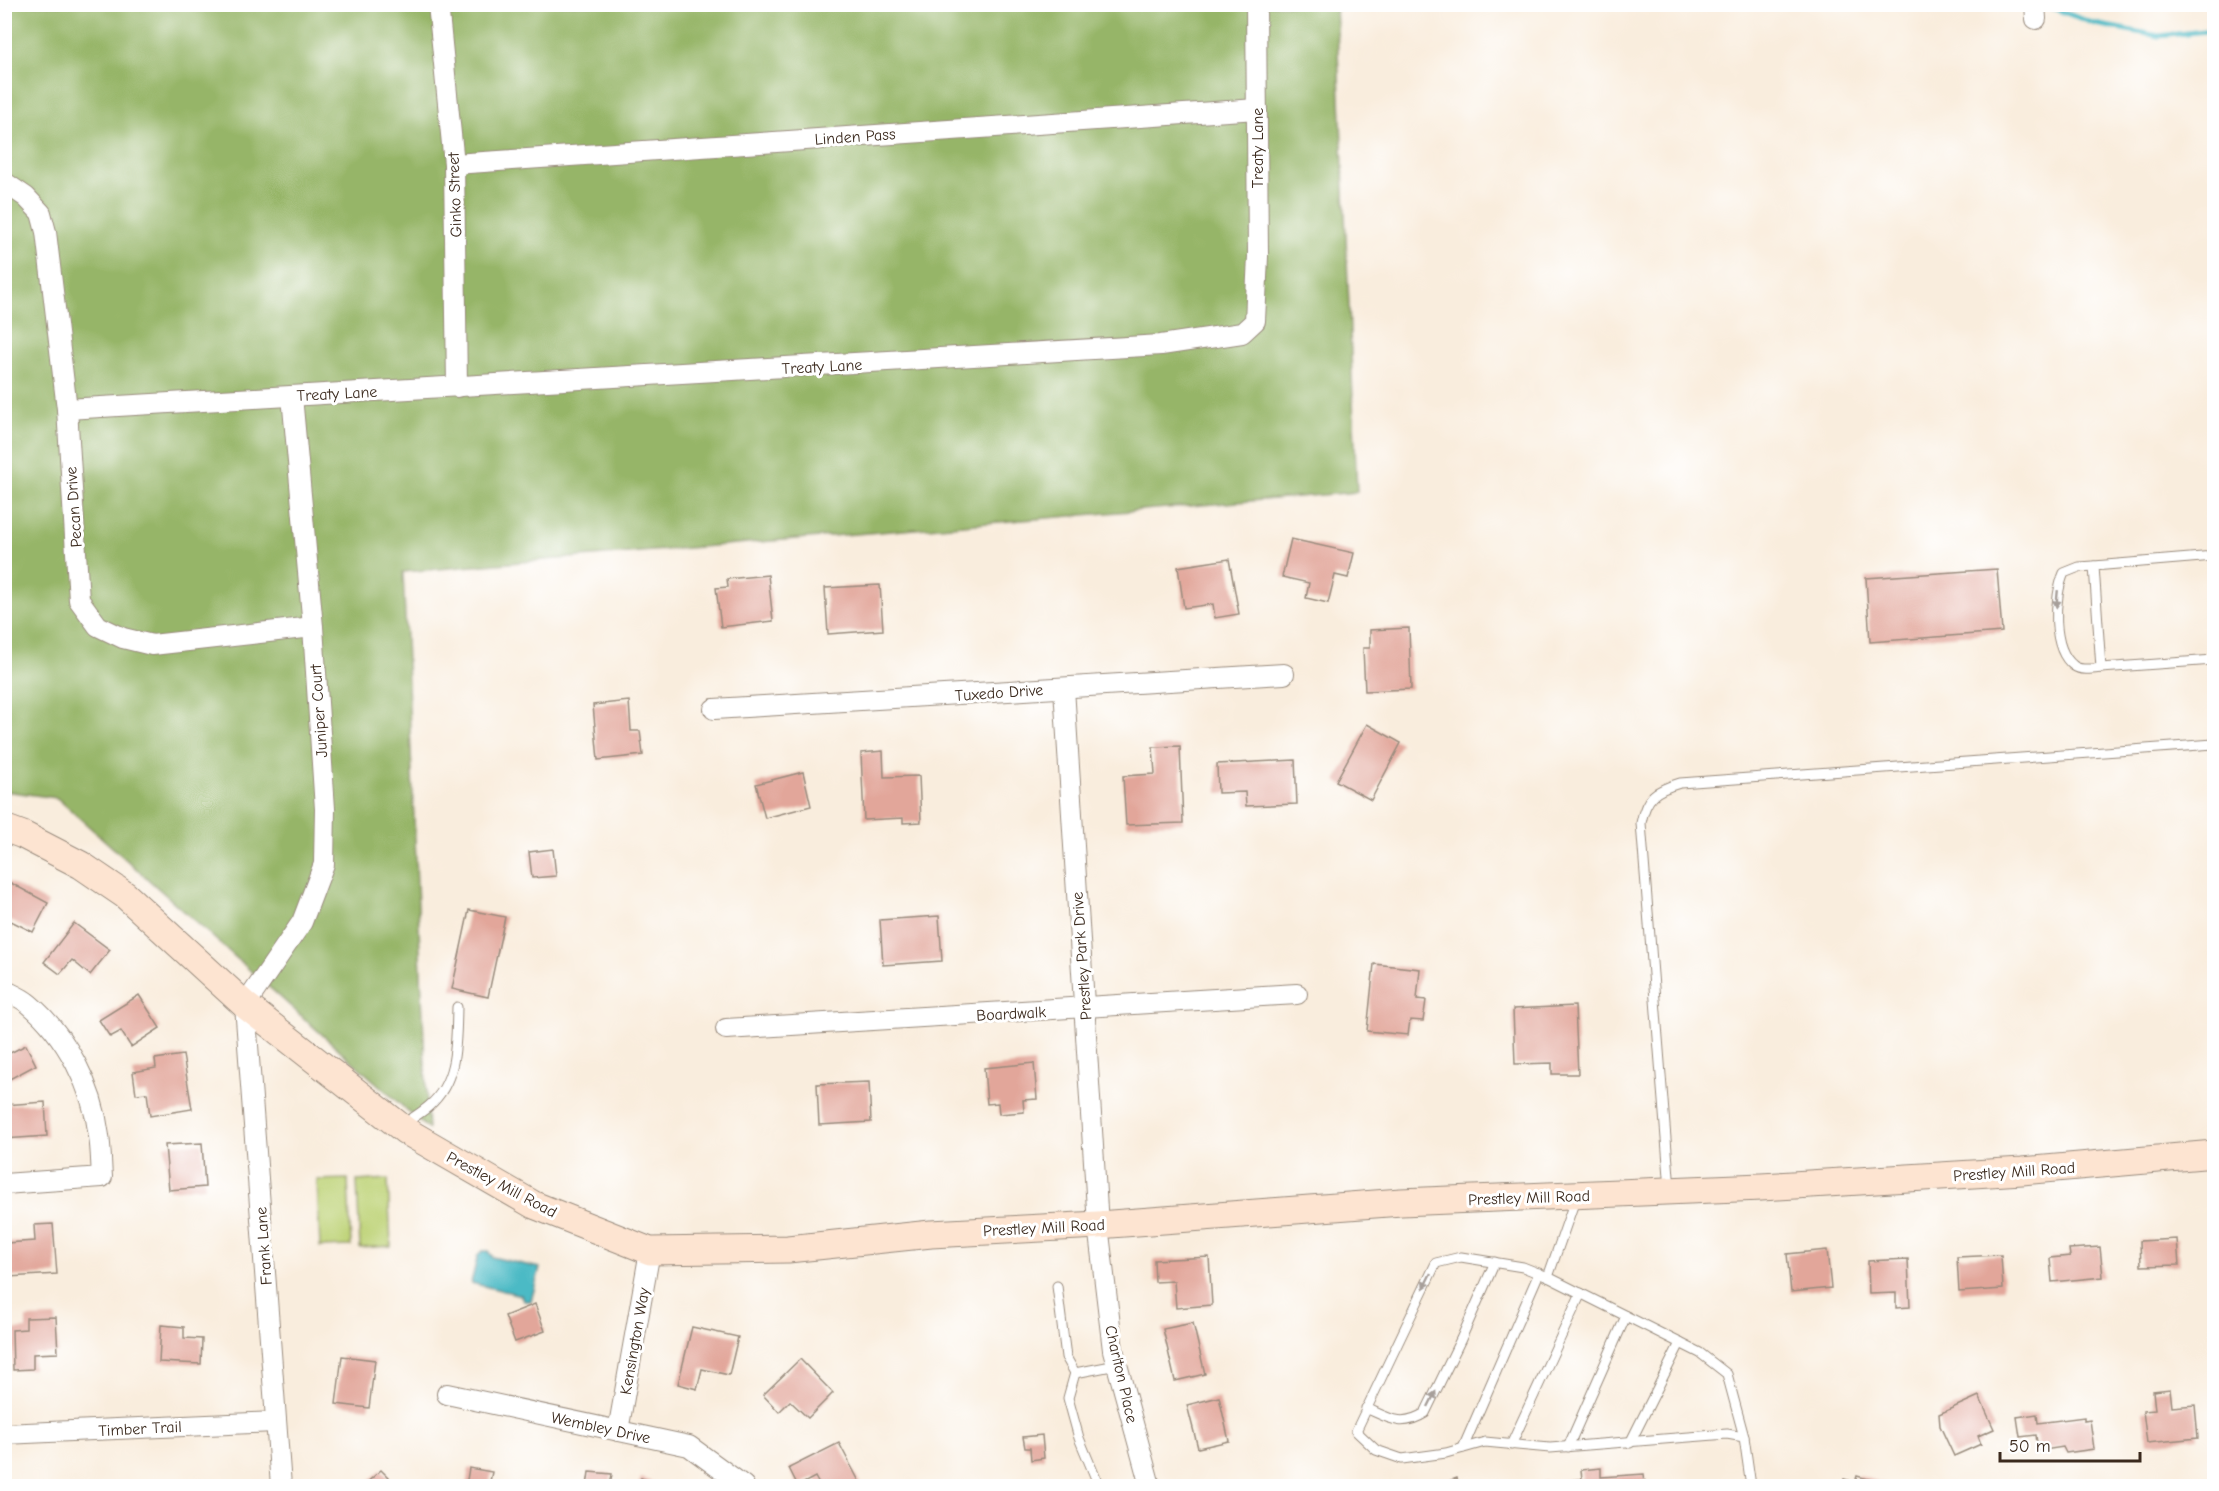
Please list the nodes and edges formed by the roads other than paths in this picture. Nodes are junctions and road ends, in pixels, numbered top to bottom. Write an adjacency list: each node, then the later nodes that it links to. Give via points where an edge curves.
1 (438, 4): 4 (street, Ginko Street)
2 (1256, 4): 3 (street, Treaty Lane)
3 (1257, 109): 4 (street, Linden Pass); 6 (street, Treaty Lane, via 1256,321 1242,333 1161,345)
4 (454, 164): 6 (street, Ginko Street)
5 (4, 182): 8 (street, Pecan Drive, via 26,197 44,222)
6 (457, 387): 7 (street, Treaty Lane)
7 (292, 396): 8 (street, Treaty Lane); 11 (street, Juniper Court)
8 (67, 409): 11 (street, Pecan Drive, via 79,600 98,626 123,638 152,645)
9 (2214, 556): 10 (lane)
10 (2094, 566): 13 (lane); 13 (lane, one-way to 13, via 2064,573 2056,604 2058,635 2062,652 2075,667)
11 (313, 627): 21 (street, Juniper Court, via 325,809 324,864 302,922)
12 (2214, 660): 13 (lane)
13 (2102, 668)
14 (1284, 674): 15 (street, Tuxedo Drive)
15 (1064, 688): 16 (street, Tuxedo Drive); 23 (street, Prestley Park Drive)
16 (714, 709)
17 (2214, 744): 28 (lane, via 1680,783 1660,789 1644,809 1641,823)
18 (4, 828): 21 (street, Prestley Mill Road, via 81,865 125,895)
19 (4, 990): 27 (street, via 28,1003 72,1054 99,1134 102,1177)
20 (1296, 994): 23 (street, Boardwalk)
21 (245, 1005): 25 (street, Prestley Mill Road); 42 (street, Frank Lane)
22 (457, 1007): 25 (lane, via 456,1052 448,1083 430,1106)
23 (1084, 1008): 24 (street, Boardwalk); 30 (street, Prestley Park Drive)
24 (726, 1029)
25 (400, 1126): 31 (street, Prestley Mill Road, via 534,1205)
26 (2214, 1154): 28 (street, Prestley Mill Road, via 2022,1171)
27 (4, 1184)
28 (1670, 1191): 29 (street, Prestley Mill Road)
29 (1577, 1195): 30 (street, Prestley Mill Road, via 1401,1202); 33 (lane)
30 (1098, 1225): 31 (street, Prestley Mill Road, via 931,1234 788,1249); 38 (street, Charlton Place, via 1102,1277)
31 (650, 1251): 43 (street, Kensington Way)
32 (1495, 1262): 33 (lane); 41 (lane, one-way to 41, via 1461,1257 1436,1263); 41 (lane, one-way to 32, via 1398,1422 1425,1413)
33 (1543, 1275): 35 (lane); 48 (lane)
34 (1057, 1286): 39 (lane, via 1066,1357)
35 (1581, 1293): 36 (lane); 47 (lane)
36 (1626, 1316): 37 (lane); 49 (lane)
37 (1680, 1343): 45 (lane, via 1727,1374); 46 (lane)
38 (1117, 1365): 39 (lane); 53 (street, Charlton Place)
39 (1075, 1373): 52 (lane, via 1068,1398)
40 (447, 1394): 43 (street, Wembley Drive)
41 (1366, 1408): 48 (lane, via 1356,1431 1376,1450 1402,1459)
42 (275, 1422): 44 (street, Timber Trail); 50 (street, Frank Lane)
43 (618, 1431): 51 (street, Wembley Drive, via 689,1446)
44 (4, 1434)
45 (1744, 1437): 46 (lane, via 1727,1434); 54 (lane)
46 (1630, 1443): 49 (lane)
47 (1511, 1445): 48 (lane, via 1485,1442); 49 (lane)
48 (1463, 1448)
49 (1568, 1448)
50 (280, 1486)
51 (744, 1486)
52 (1099, 1486)
53 (1150, 1486)
54 (1750, 1486)

